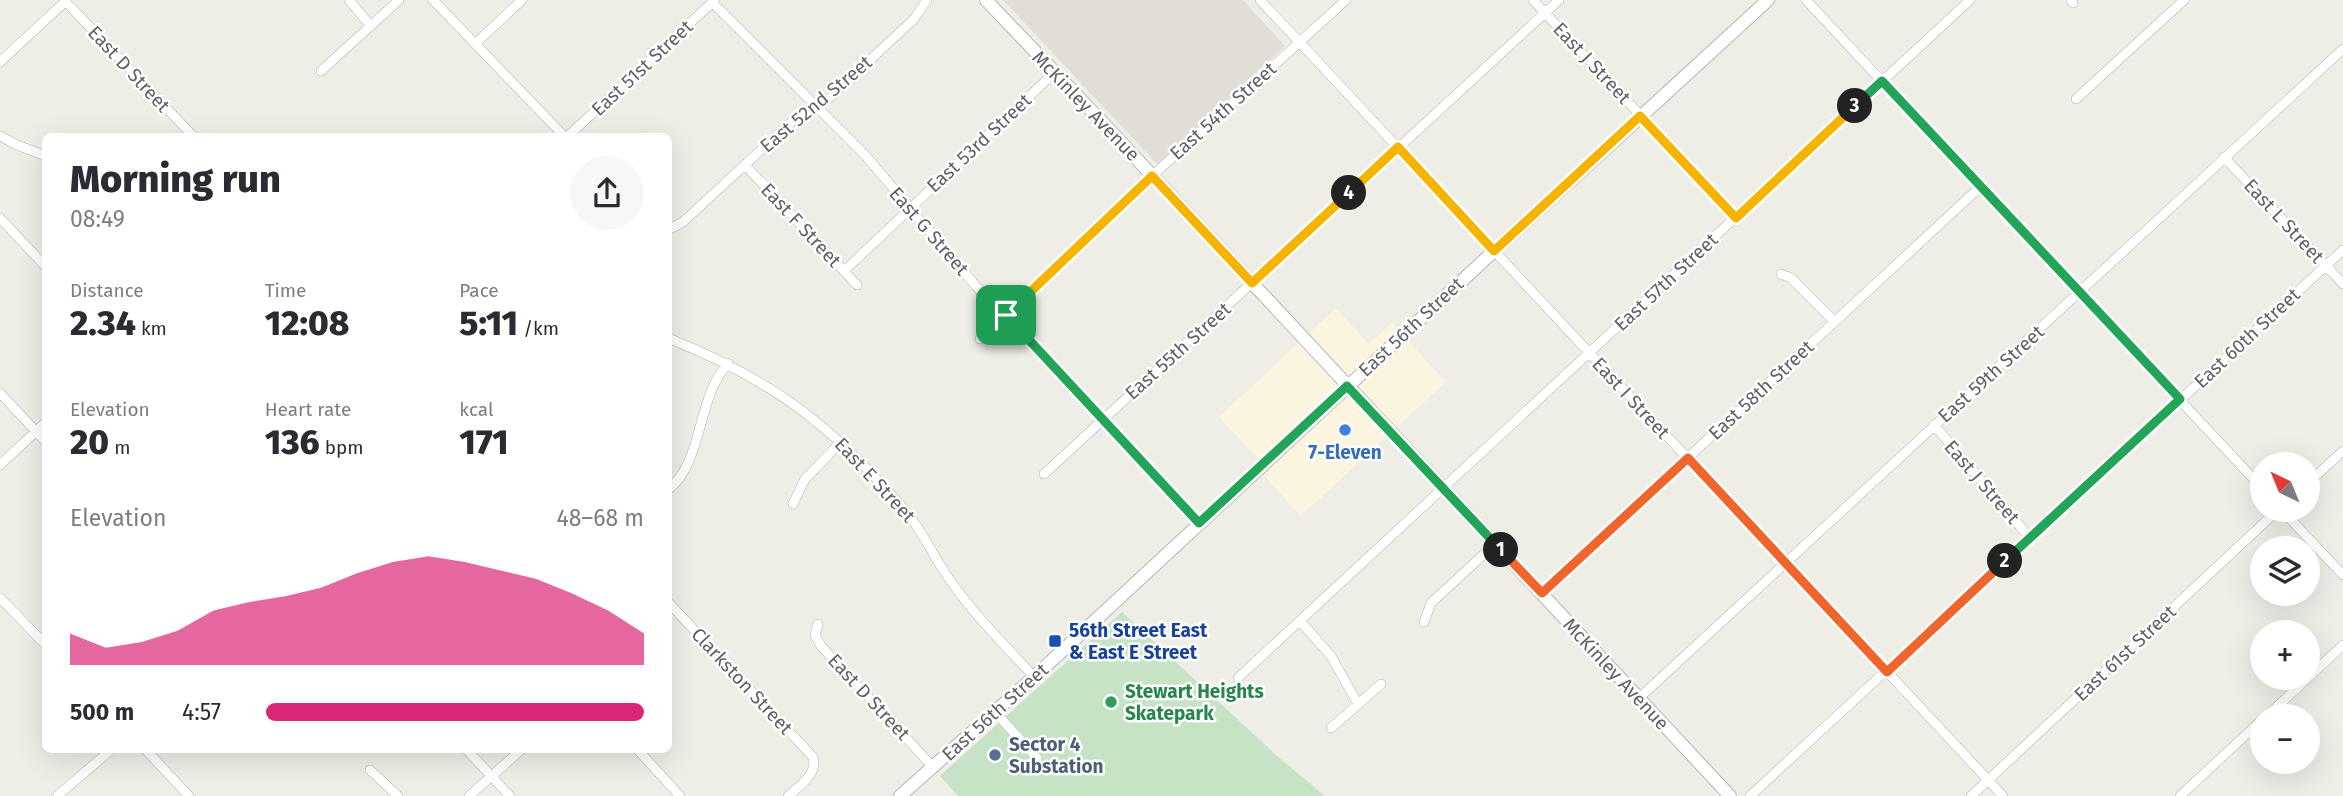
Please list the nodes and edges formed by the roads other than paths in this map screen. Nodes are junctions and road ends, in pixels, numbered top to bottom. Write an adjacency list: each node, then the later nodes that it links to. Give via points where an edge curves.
1 (349, 0): 18 (street)
2 (399, 0): 18 (street)
3 (433, 0): 20 (street)
4 (522, 0): 20 (street)
5 (927, 0): 27 (street, East 52nd Street, via 914,19)
6 (986, 0): 24 (street, McKinley Avenue)
7 (1260, 0): 19 (street, East I Street)
8 (1346, 0): 19 (street, East 54th Street)
9 (1534, 0): 17 (street, East J Street)
10 (1559, 0): 17 (street, East 55th Street)
11 (1768, 0): 28 (street, East 56th Street)
12 (1806, 0): 25 (street)
13 (1970, 0): 25 (street, East 57th Street)
14 (2184, 0): 26 (street)
15 (67, 1): 22 (street); 29 (street, East D Street)
16 (714, 1): 27 (street, East G Street); 31 (street, East 51st Street)
17 (1545, 13): 28 (street, East J Street); 33 (street, East 55th Street)
18 (371, 26): 23 (street)
19 (1299, 43): 33 (street, East I Street); 37 (street, East 54th Street)
20 (475, 44): 30 (street)
21 (2343, 49): 35 (street, East 59th Street)
22 (0, 62)
23 (321, 71)
24 (1054, 73): 37 (street, McKinley Avenue); 39 (street, East 53rd Street)
25 (1882, 81): 38 (street); 41 (street, East 57th Street)
26 (2076, 99)
27 (816, 106): 36 (street, East 52nd Street, via 800,114); 39 (street, East G Street, via 865,155)
28 (1640, 116): 41 (street, East J Street); 44 (street, East 56th Street)
29 (190, 133)
30 (563, 133)
31 (569, 133)
32 (0, 135): 34 (street)
33 (1398, 147): 44 (street, East I Street); 49 (street, East 55th Street)
34 (42, 154)
35 (2224, 157): 46 (street, East L Street); 52 (street, East 59th Street)
36 (744, 165): 42 (street, East 52nd Street); 47 (street, East F Street)
37 (1152, 176): 49 (street, McKinley Avenue); 53 (street, East 54th Street)
38 (1980, 187): 52 (street); 54 (street, East 58th Street)
39 (909, 209): 47 (street, East 53rd Street); 53 (street, East G Street)
40 (0, 218): 45 (street)
41 (1736, 218): 57 (street, East 57th Street)
42 (672, 228)
43 (2343, 250): 46 (street, East 60th Street)
44 (1494, 251): 57 (street, East I Street); 59 (street, East 56th Street)
45 (42, 263)
46 (2326, 266): 50 (street, East L Street); 61 (street, East 60th Street)
47 (844, 271): 51 (street, East F Street)
48 (1781, 274): 54 (street, via 1791,278)
49 (1252, 283): 59 (street, McKinley Avenue); 62 (street, East 55th Street)
50 (2343, 284)
51 (857, 285)
52 (2079, 292): 61 (street); 64 (street, East 59th Street)
53 (1006, 315): 55 (street, East 54th Street); 62 (street, East G Street)
54 (1835, 322): 69 (street, East 58th Street)
55 (980, 339)
56 (672, 340): 58 (street, East E Street)
57 (1590, 353): 69 (street, East I Street); 75 (street, East 57th Street)
58 (728, 363): 67 (street, East E Street, via 787,398); 74 (street, via 706,406 684,473)
59 (1347, 386): 75 (street, McKinley Avenue); 79 (street, East 56th Street)
60 (0, 393): 65 (street)
61 (2180, 399): 73 (street); 80 (street, East 60th Street)
62 (1103, 418): 72 (street, East 55th Street); 79 (street, East G Street)
63 (42, 425): 65 (street)
64 (1934, 425): 80 (street, East J Street); 82 (street, East 59th Street)
65 (35, 431): 66 (street); 70 (street)
66 (42, 438)
67 (841, 442): 76 (street, via 805,479); 93 (street, East E Street, via 904,509 959,593)
68 (2343, 451): 71 (street)
69 (1688, 458): 82 (street, East I Street); 84 (street, East 58th Street)
70 (0, 465)
71 (2320, 472)
72 (1044, 474)
73 (2250, 475)
74 (672, 487)
75 (1444, 489): 81 (street, McKinley Avenue); 87 (street, East 57th Street)
76 (793, 504)
77 (2266, 522): 111 (street, East 61st Street)
78 (2292, 522): 83 (street)
79 (1199, 523): 93 (street, East 56th Street)
80 (2030, 538): 92 (street, East 60th Street)
81 (1495, 544): 84 (street, McKinley Avenue); 88 (street, via 1431,603)
82 (1786, 563): 92 (street, East I Street); 96 (street, East 59th Street)
83 (2343, 575)
84 (1542, 593): 96 (street, McKinley Avenue)
85 (0, 598): 90 (street)
86 (672, 606): 118 (street, Clarkston Street, via 808,750 814,766)
87 (1300, 621): 94 (street, East 57th Street); 97 (street, via 1331,656)
88 (1424, 622)
89 (818, 624): 108 (street, East D Street, via 815,635 825,651)
90 (42, 641)
91 (2343, 645): 98 (street)
92 (1887, 672): 111 (street, East I Street); 121 (street, East 60th Street)
93 (1034, 677): 99 (street, East 56th Street)
94 (1238, 678)
95 (1381, 684): 97 (street)
96 (1638, 699): 120 (street, McKinley Avenue)
97 (1358, 704): 100 (street)
98 (2280, 704)
99 (995, 712): 107 (street); 108 (street, East 56th Street)
100 (1331, 728)
101 (2250, 731): 124 (street)
102 (107, 753): 112 (street)
103 (149, 753): 113 (street)
104 (470, 753): 110 (street)
105 (519, 753): 110 (street)
106 (641, 753): 117 (street)
107 (1037, 758)
108 (933, 767): 119 (street, East 56th Street)
109 (370, 770): 114 (street)
110 (491, 775): 115 (street); 116 (street)
111 (1987, 780): 122 (street, East 61st Street); 123 (street, East I Street)
112 (57, 796)
113 (189, 796)
114 (398, 796)
115 (469, 796)
116 (510, 796)
117 (680, 796)
118 (788, 796)
119 (900, 796)
120 (1730, 796)
121 (1751, 796)
122 (1970, 796)
123 (2003, 796)
124 (2180, 796)

